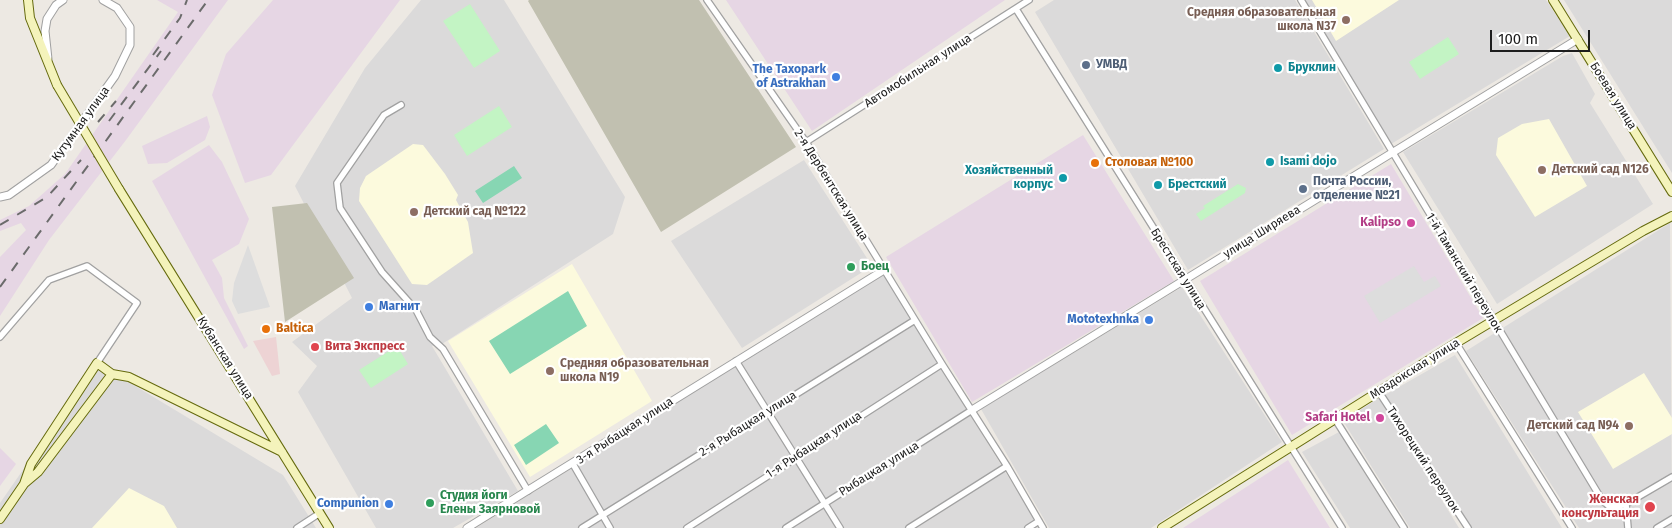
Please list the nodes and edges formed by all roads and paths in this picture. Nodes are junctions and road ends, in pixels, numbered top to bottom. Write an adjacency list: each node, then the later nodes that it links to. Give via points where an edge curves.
1 (28, 0): 10 (main road, Кубанская улица, via 30,18)
2 (64, 0): 10 (street, via 56,5 48,18 45,31)
3 (103, 0): 15 (street, Кутумная улица, via 117,8 130,27 130,45 115,76 51,165 9,195)
4 (707, 0): 12 (street, 2-я Дербентская улица)
5 (1029, 0): 8 (street, Автомобильная улица)
6 (1301, 0): 13 (street, 1-й Таманский переулок)
7 (1553, 0): 9 (main road, Боевая улица)
8 (1016, 9): 12 (street, Автомобильная улица); 18 (street, Брестская улица)
9 (1578, 39): 13 (street, улица Ширяева); 14 (main road, Боевая улица)
10 (50, 69): 32 (main road, Кубанская улица, bridge, via 119,190)
11 (400, 105): 38 (street, via 384,114 337,183 340,208 382,272 416,310 430,337 443,348)
12 (806, 142): 17 (street, 2-я Дербентская улица)
13 (1392, 151): 18 (street, улица Ширяева); 20 (street, 1-й Таманский переулок)
14 (1672, 192)
15 (0, 196)
16 (1672, 216): 20 (main road, Моздокская улица, via 1643,230)
17 (884, 270): 19 (street, 2-я Дербентская улица); 23 (street, 3-я Рыбацкая улица)
18 (1186, 281): 28 (street, улица Ширяева); 31 (street, Брестская улица)
19 (915, 320): 25 (street, 2-я Дербентская улица); 29 (street, 2-я Рыбацкая улица)
20 (1492, 321): 22 (main road, Моздокская улица); 40 (street, 1-й Таманский переулок, via 1602,500 1611,508)
21 (0, 337): 24 (street, via 49,280 86,266 137,303)
22 (1456, 343): 27 (main road, Моздокская улица); 61 (street)
23 (736, 361): 29 (street); 34 (street, 3-я Рыбацкая улица)
24 (97, 363): 26 (main road); 37 (main road, via 31,464)
25 (942, 364): 28 (street, 2-я Дербентская улица); 33 (street, 1-я Рыбацкая улица)
26 (112, 374): 32 (main road, via 129,377); 37 (main road, via 38,472)
27 (1379, 392): 30 (main road, Моздокская улица); 60 (street, Тихорецкий переулок)
28 (972, 410): 35 (street, 2-я Дербентская улица); 39 (street, Рыбацкая улица)
29 (768, 411): 33 (street); 42 (street, 2-я Рыбацкая улица)
30 (1335, 419): 31 (main road, Моздокская улица); 59 (street)
31 (1290, 447): 57 (main road, Моздокская улица); 58 (street, Брестская улица)
32 (284, 453): 41 (main road, Кубанская улица)
33 (795, 456): 39 (street); 51 (street, 1-я Рыбацкая улица)
34 (574, 464): 38 (street, 3-я Рыбацкая улица); 42 (street)
35 (1007, 466): 45 (street, 2-я Дербентская улица); 54 (street)
36 (1672, 477): 40 (street)
37 (24, 484): 43 (main road)
38 (528, 491): 48 (street, 3-я Рыбацкая улица)
39 (824, 503): 52 (street, Рыбацкая улица); 53 (street)
40 (1626, 504): 62 (street)
41 (320, 513): 46 (street); 47 (main road, Кубанская улица)
42 (602, 516): 49 (street, 2-я Рыбацкая улица); 50 (street)
43 (0, 518)
44 (1672, 519): 63 (street)
45 (1039, 521): 55 (street); 56 (street, 2-я Дербентская улица)
46 (297, 528)
47 (329, 528)
48 (467, 528)
49 (582, 528)
50 (610, 528)
51 (687, 528)
52 (786, 528)
53 (840, 528)
54 (909, 528)
55 (1028, 528)
56 (1043, 528)
57 (1162, 528)
58 (1342, 528)
59 (1404, 528)
60 (1468, 528)
61 (1572, 528)
62 (1628, 528)
63 (1657, 528)

